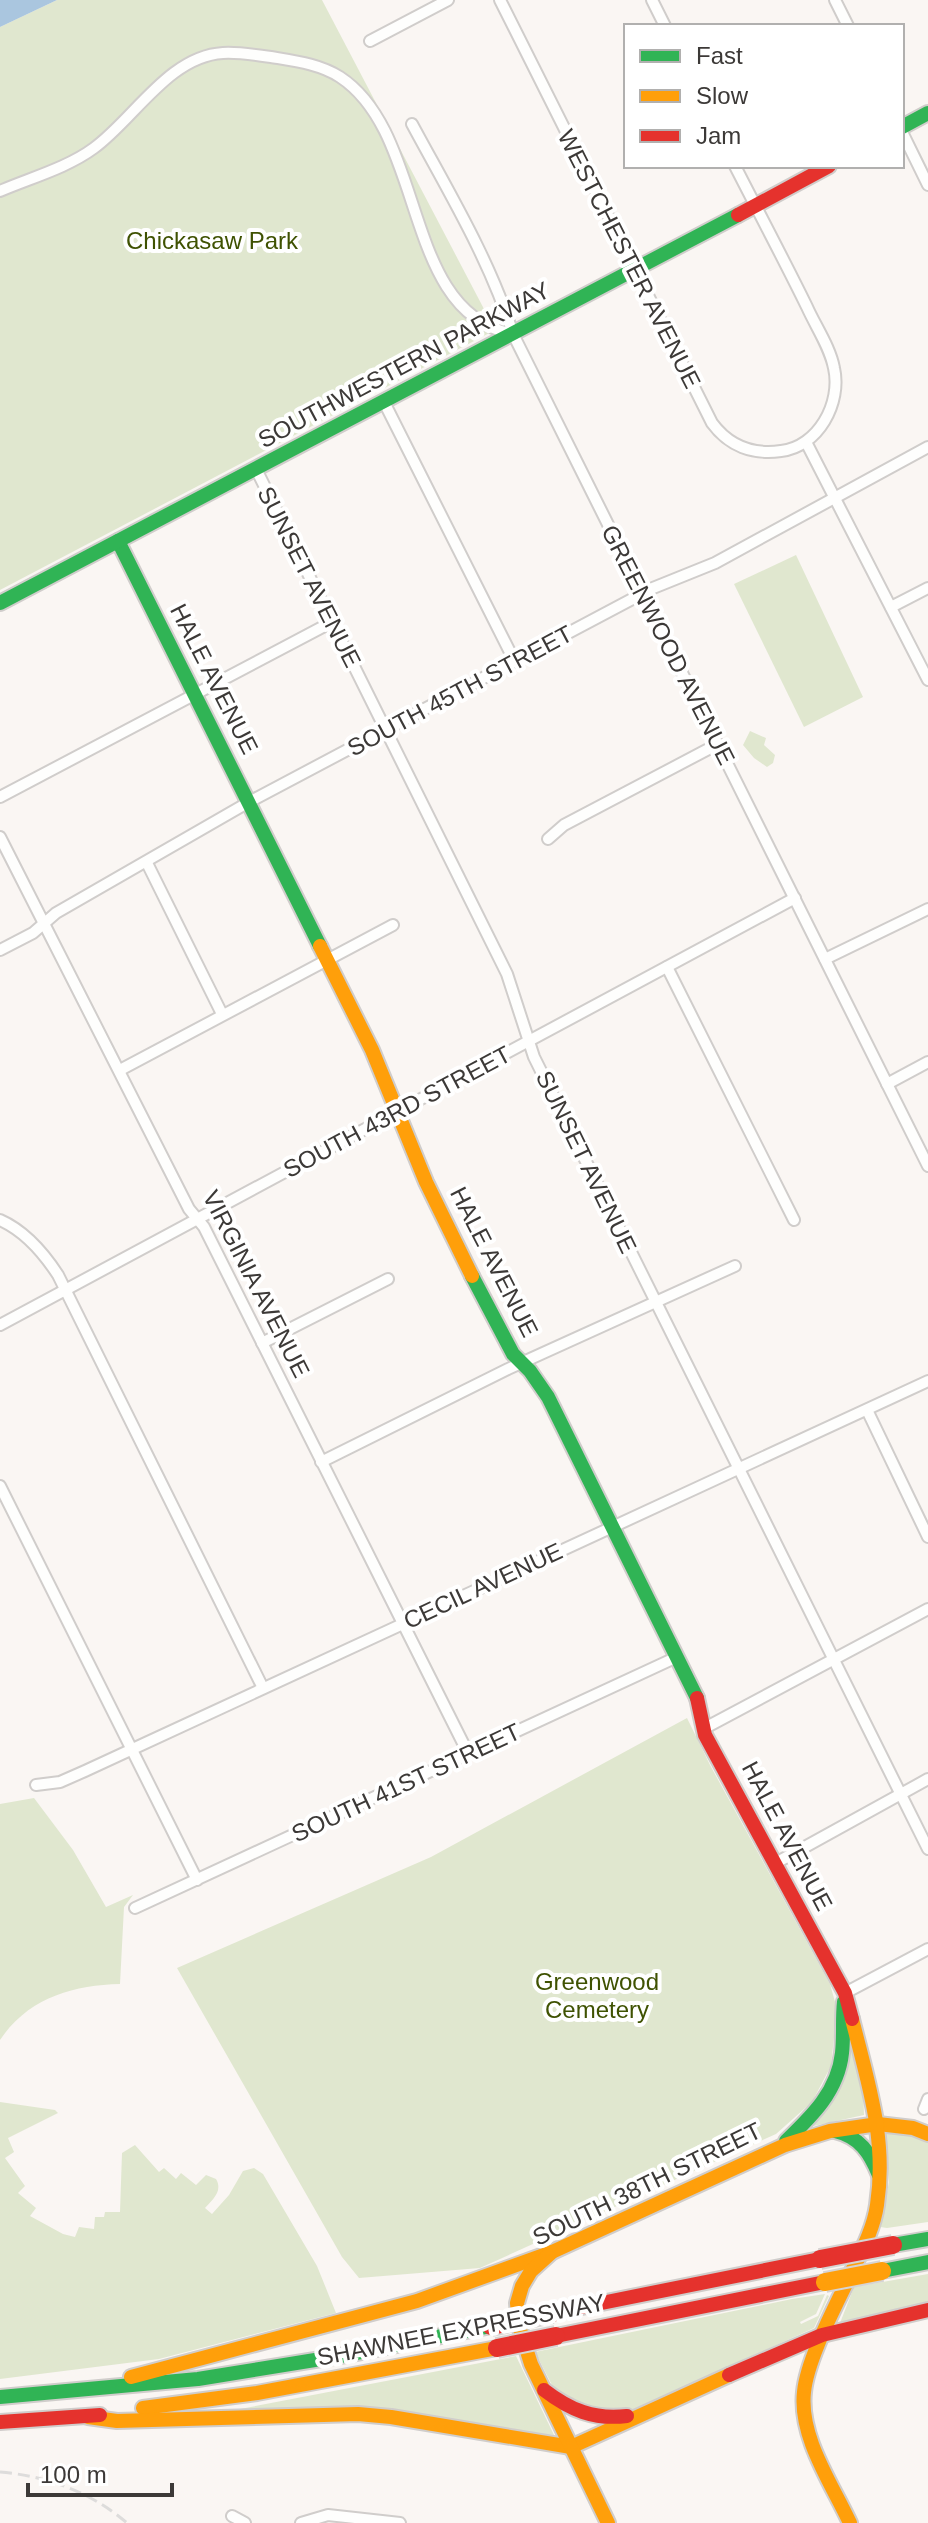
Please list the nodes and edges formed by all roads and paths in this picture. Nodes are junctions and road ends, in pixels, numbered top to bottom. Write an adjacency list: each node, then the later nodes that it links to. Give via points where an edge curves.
1 (448, 0): 7 (street)
2 (500, 0): 17 (street, WESTCHESTER AVENUE)
3 (652, 0): 5 (street)
4 (835, 0): 6 (street)
5 (664, 24)
6 (847, 24)
7 (370, 41)
8 (928, 113): 10 (main road)
9 (412, 124): 18 (street, GREENWOOD AVENUE, via 474,243)
10 (904, 128)
11 (904, 133): 14 (street)
12 (736, 168): 16 (street)
13 (825, 168): 16 (main road, SOUTHWESTERN PARKWAY)
14 (928, 185)
15 (0, 191): 18 (street, via 92,150 181,67 199,57 244,54 319,67 351,86 374,114 450,292 477,320)
16 (755, 205): 17 (main road, SOUTHWESTERN PARKWAY); 20 (street, via 835,370 831,409)
17 (634, 270): 18 (main road, SOUTHWESTERN PARKWAY); 20 (street, WESTCHESTER AVENUE, via 724,437 759,452 788,450)
18 (513, 334): 19 (main road, SOUTHWESTERN PARKWAY); 26 (street, GREENWOOD AVENUE)
19 (384, 402): 22 (main road, SOUTHWESTERN PARKWAY); 30 (street)
20 (806, 442): 23 (street)
21 (928, 447): 23 (street, SOUTH 45TH STREET)
22 (256, 469): 24 (main road, SOUTHWESTERN PARKWAY); 29 (street, SUNSET AVENUE)
23 (835, 498): 26 (street, SOUTH 45TH STREET, via 715,563); 28 (street)
24 (118, 541): 27 (main road, SOUTHWESTERN PARKWAY); 32 (main road, HALE AVENUE)
25 (928, 588): 28 (street)
26 (642, 593): 30 (street, SOUTH 45TH STREET); 34 (street, GREENWOOD AVENUE)
27 (0, 603)
28 (891, 607): 31 (street)
29 (332, 622): 32 (street); 33 (street, SUNSET AVENUE)
30 (515, 662): 33 (street, SOUTH 45TH STREET)
31 (928, 680)
32 (195, 695): 35 (street); 36 (main road, HALE AVENUE)
33 (386, 730): 36 (street, SOUTH 45TH STREET); 49 (street, SUNSET AVENUE, via 507,974)
34 (718, 744): 38 (street, via 564,825); 40 (street, GREENWOOD AVENUE)
35 (0, 797)
36 (249, 802): 39 (street, SOUTH 45TH STREET); 45 (main road, HALE AVENUE)
37 (0, 837): 42 (street, VIRGINIA AVENUE)
38 (548, 839)
39 (147, 863): 42 (street, SOUTH 45TH STREET); 48 (street)
40 (795, 898): 46 (street, GREENWOOD AVENUE); 47 (street, SOUTH 43RD STREET)
41 (928, 909): 46 (street)
42 (43, 924): 44 (street, SOUTH 45TH STREET); 51 (street, VIRGINIA AVENUE)
43 (393, 925): 45 (street)
44 (0, 950)
45 (327, 958): 48 (street); 53 (main road, HALE AVENUE)
46 (825, 959): 52 (street, GREENWOOD AVENUE)
47 (667, 967): 49 (street, SOUTH 43RD STREET); 57 (street)
48 (222, 1014): 51 (street)
49 (529, 1041): 53 (street, SOUTH 43RD STREET); 61 (street, SUNSET AVENUE)
50 (928, 1062): 52 (street)
51 (120, 1070): 55 (street, VIRGINIA AVENUE)
52 (887, 1084): 54 (street, GREENWOOD AVENUE)
53 (398, 1111): 55 (street, SOUTH 43RD STREET); 64 (main road, HALE AVENUE, via 481,1294)
54 (928, 1166)
55 (197, 1219): 60 (street, SOUTH 43RD STREET); 63 (street, VIRGINIA AVENUE)
56 (0, 1220): 60 (street, via 37,1247)
57 (794, 1220)
58 (735, 1266): 61 (street)
59 (388, 1279): 63 (street)
60 (65, 1290): 62 (street, SOUTH 43RD STREET); 76 (street)
61 (655, 1302): 64 (street); 68 (street, SUNSET AVENUE)
62 (0, 1325)
63 (262, 1343): 67 (street, VIRGINIA AVENUE)
64 (522, 1363): 67 (street); 70 (main road, HALE AVENUE, via 548,1397)
65 (928, 1381): 66 (street, CECIL AVENUE)
66 (867, 1410): 68 (street, CECIL AVENUE); 71 (street)
67 (321, 1462): 73 (street, VIRGINIA AVENUE)
68 (738, 1468): 70 (street, CECIL AVENUE); 75 (street, SUNSET AVENUE)
69 (0, 1486): 78 (street)
70 (611, 1526): 73 (street, CECIL AVENUE); 74 (main road, HALE AVENUE)
71 (928, 1537)
72 (928, 1609): 75 (street)
73 (402, 1624): 76 (street, CECIL AVENUE); 79 (street, VIRGINIA AVENUE)
74 (677, 1657): 77 (main road, HALE AVENUE, via 695,1690); 79 (street, SOUTH 41ST STREET)
75 (833, 1659): 77 (street); 82 (street, SUNSET AVENUE)
76 (263, 1688): 78 (street, CECIL AVENUE)
77 (703, 1729): 84 (main road, HALE AVENUE)
78 (131, 1749): 81 (street, CECIL AVENUE, via 60,1782); 85 (street)
79 (468, 1753): 85 (street, SOUTH 41ST STREET)
80 (928, 1779): 82 (street)
81 (36, 1785)
82 (900, 1793): 83 (street, SUNSET AVENUE); 84 (street)
83 (928, 1849)
84 (774, 1864): 88 (main road, HALE AVENUE)
85 (197, 1880): 86 (street, SOUTH 41ST STREET)
86 (135, 1908)
87 (928, 1949): 88 (street)
88 (845, 1993): 89 (main road); 92 (main road, via 842,2057 833,2088)
89 (878, 2124): 90 (main road, SOUTH 38TH STREET); 91 (main road, SOUTH 38TH STREET); 93 (main road)
90 (829, 2130): 92 (main road, SOUTH 38TH STREET); 93 (main road, via 844,2132 864,2145)
91 (928, 2134)
92 (781, 2146): 95 (main road, SOUTH 38TH STREET)
93 (880, 2179): 98 (main road, via 871,2229)
94 (928, 2239): 99 (main road, SHAWNEE EXPRESSWAY, bridge, via 352,2354 146,2386)
95 (552, 2252): 99 (main road, via 417,2301); 100 (main road, SOUTH 38TH STREET, via 526,2275 516,2312)
96 (928, 2262): 103 (main road, SHAWNEE EXPRESSWAY, bridge, via 257,2393)
97 (928, 2310): 98 (main road)
98 (822, 2335): 102 (main road); 111 (main road, via 807,2380 805,2417 817,2457)
99 (97, 2387): 101 (main road, SHAWNEE EXPRESSWAY)
100 (544, 2390): 102 (main road, via 578,2413 606,2419); 105 (main road, SOUTH 38TH STREET)
101 (0, 2397)
102 (654, 2407): 105 (main road)
103 (88, 2417): 104 (main road, SHAWNEE EXPRESSWAY); 105 (main road, via 117,2421 358,2414)
104 (0, 2422)
105 (571, 2447): 110 (main road, SOUTH 38TH STREET)
106 (232, 2516): 107 (street)
107 (245, 2523)
108 (301, 2523): 109 (street, via 328,2515)
109 (400, 2523)
110 (608, 2523)
111 (850, 2523)

